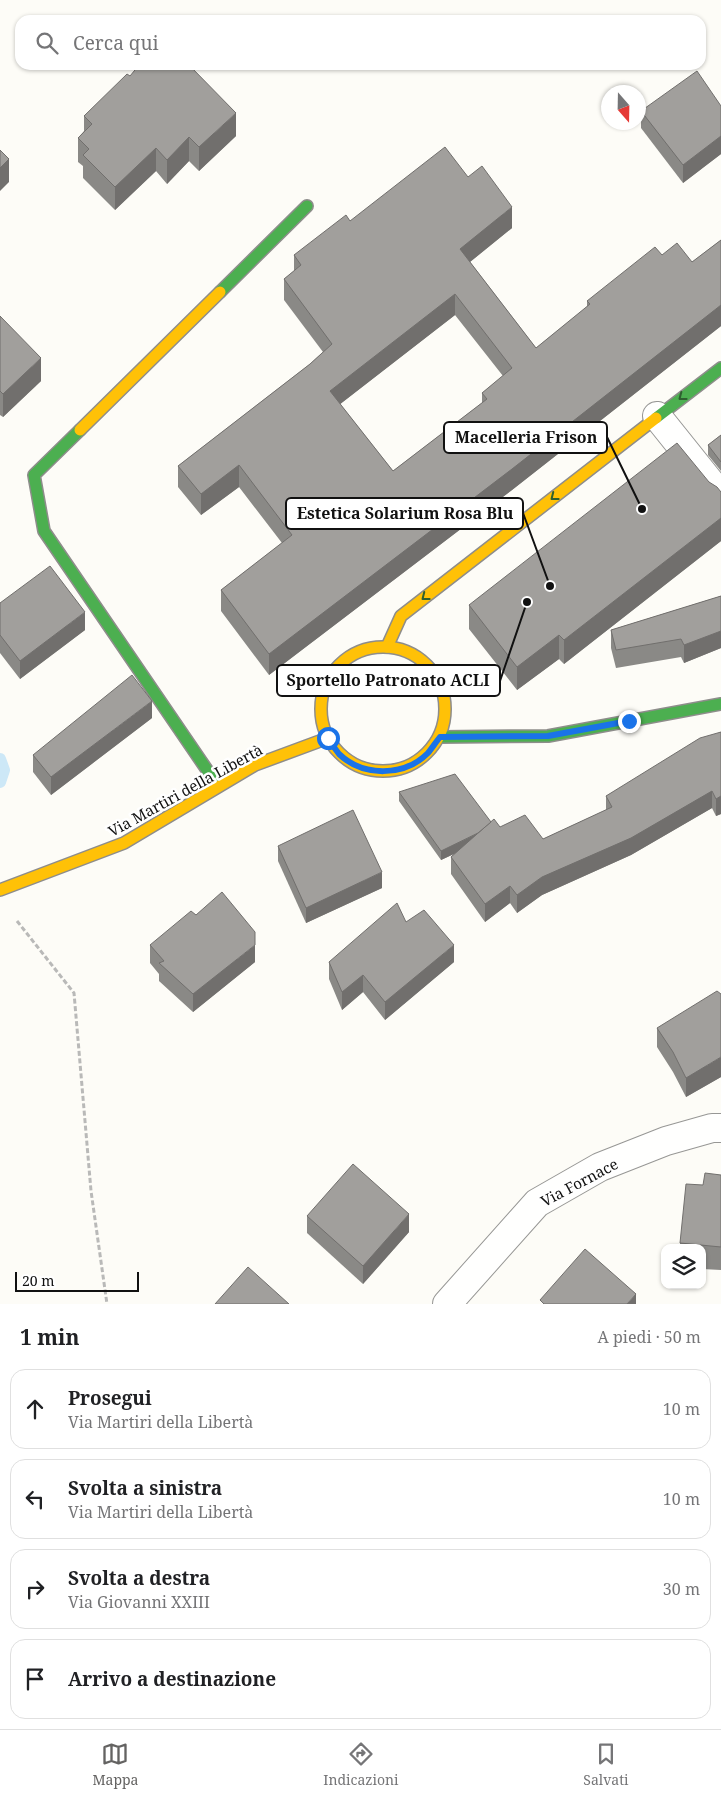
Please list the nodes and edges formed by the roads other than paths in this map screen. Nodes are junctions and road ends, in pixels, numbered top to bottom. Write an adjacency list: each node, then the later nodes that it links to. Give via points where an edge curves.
1 (307, 206): 9 (main road, via 34,475 44,531)
2 (721, 368): 3 (main road, one-way to 3)
3 (657, 416): 4 (street); 5 (main road, one-way to 5, via 401,616)
4 (721, 496)
5 (387, 647): 7 (main road, via 407,652 424,662 437,678 445,697); 8 (main road, via 368,649 351,656 337,668 322,701 322,720)
6 (721, 704): 7 (main road, via 548,736)
7 (440, 737): 8 (main road, via 428,753 394,771 374,771 355,765 339,754)
8 (328, 738): 9 (main road, Via Martiri della Libertà, via 255,765)
9 (218, 786): 10 (main road, Via Martiri della Libertà, via 124,843)
10 (0, 890)
11 (721, 1128): 12 (street, Via Fornace, via 666,1141 600,1167 537,1203)
12 (447, 1304)

